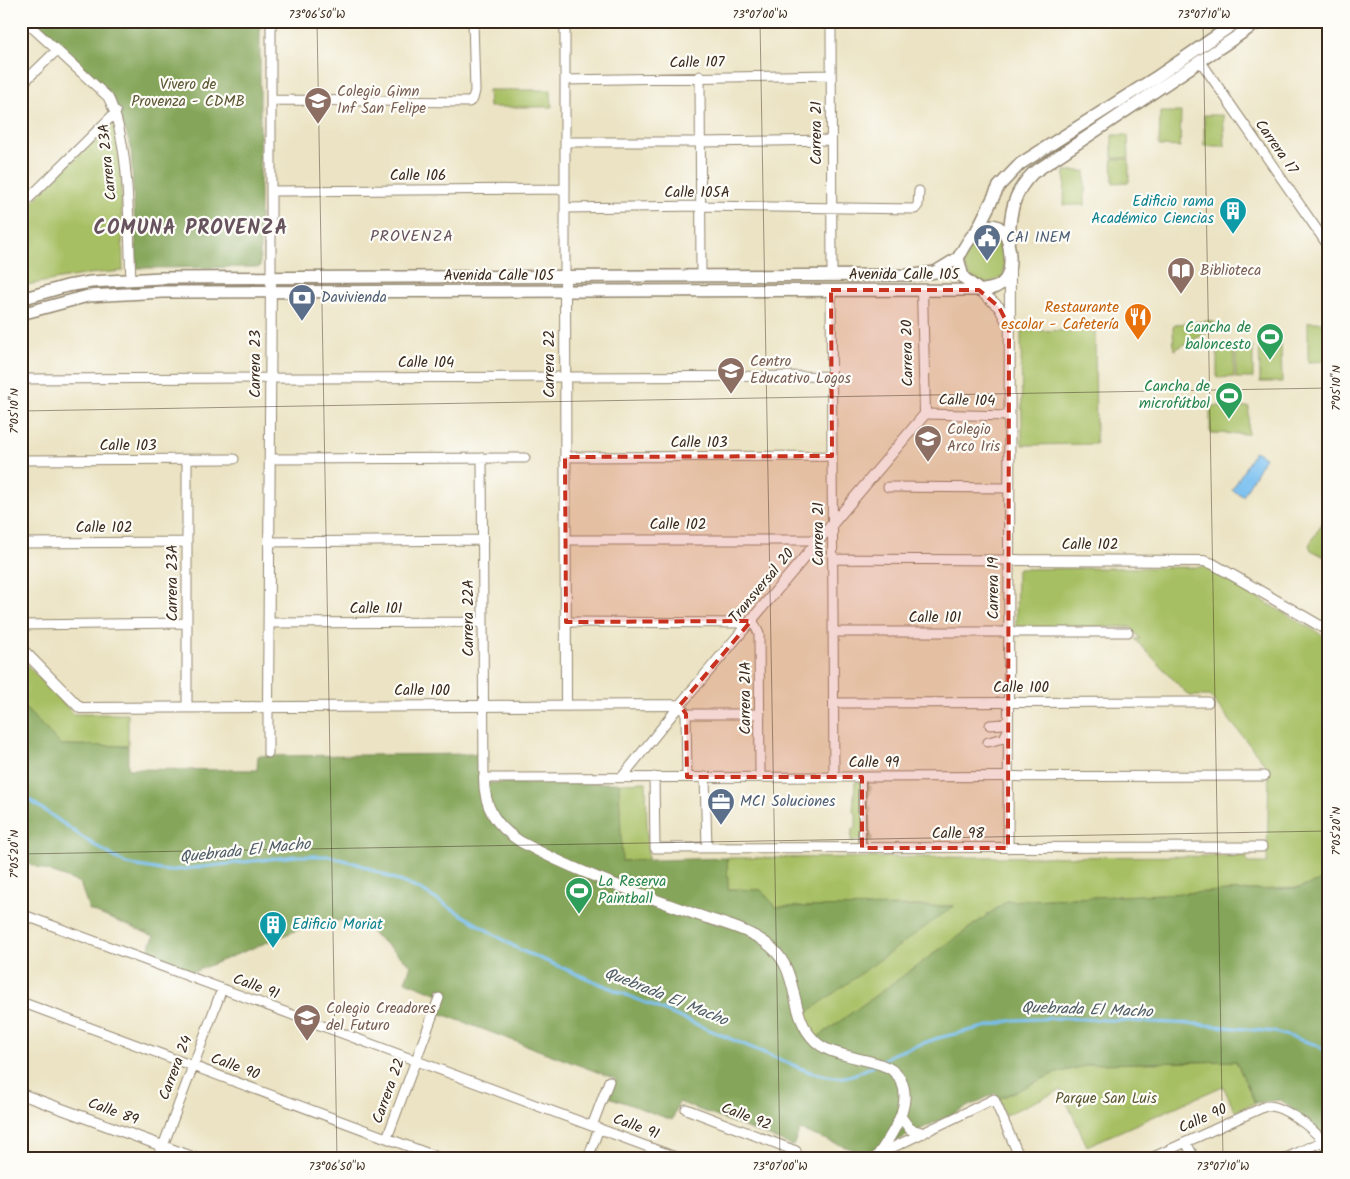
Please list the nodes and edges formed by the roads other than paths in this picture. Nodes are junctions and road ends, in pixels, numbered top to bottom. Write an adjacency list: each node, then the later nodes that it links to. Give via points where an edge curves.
1 (25, 21): 8 (street, Carrera 23A)
2 (271, 21): 14 (street, Carrera 23)
3 (473, 21): 14 (street, via 474,97 469,102)
4 (565, 21): 12 (street, Carrera 22)
5 (828, 21): 10 (street, Carrera 21, via 831,29)
6 (1238, 21): 26 (main road, via 1020,164 999,186)
7 (1260, 21): 9 (main road)
8 (57, 50): 13 (street); 15 (street, Carrera 23A, via 108,97)
9 (1201, 62): 27 (main road, via 1033,173 1022,185 1010,211); 28 (street, Carrera 17)
10 (830, 75): 11 (street, Calle 107); 16 (street, Carrera 21)
11 (700, 76): 12 (street, Calle 107); 18 (street)
12 (565, 80): 17 (street, Carrera 22)
13 (21, 85)
14 (273, 100): 20 (street, Carrera 23)
15 (116, 112): 22 (street); 35 (street, Carrera 23A, via 123,143)
16 (831, 140): 18 (street); 24 (street, Carrera 21)
17 (565, 142): 18 (street); 19 (street, Carrera 22)
18 (702, 142): 23 (street)
19 (565, 189): 20 (street, Calle 106); 25 (street, Carrera 22)
20 (272, 190): 33 (street, Carrera 23)
21 (919, 191): 24 (street, Calle 105A, via 915,209)
22 (21, 206)
23 (701, 206): 24 (street, Calle 105A); 25 (street, Calle 105A); 31 (street)
24 (830, 207): 32 (street, Carrera 21)
25 (565, 208): 34 (street, Carrera 22)
26 (976, 232): 27 (main road, via 981,228 995,227); 29 (main road)
27 (1009, 240): 30 (main road)
28 (1329, 248)
29 (958, 258): 32 (main road, Avenida Calle 105, via 945,268 926,274); 38 (main road, via 964,277)
30 (1010, 271): 38 (main road, via 1002,284 989,290); 43 (street, Carrera 19)
31 (701, 275): 32 (main road, Avenida Calle 105); 34 (main road, Avenida Calle 105)
32 (832, 275)
33 (271, 276): 34 (main road, Avenida Calle 105); 35 (main road, Avenida Calle 105); 39 (street, Carrera 23)
34 (565, 276): 40 (street, Carrera 22)
35 (131, 279): 41 (main road, Avenida Calle 105, via 67,286)
36 (831, 290): 37 (main road, Avenida Calle 105); 40 (main road, Avenida Calle 105); 45 (street, Carrera 21)
37 (922, 290): 38 (main road, Avenida Calle 105); 48 (street, Carrera 20)
38 (979, 290): 43 (street, via 999,308)
39 (271, 291): 40 (main road, Avenida Calle 105); 42 (main road, Avenida Calle 105, via 100,294); 46 (street, Carrera 23)
40 (565, 291): 44 (street, Carrera 22)
41 (21, 298)
42 (21, 314)
43 (1009, 327): 49 (street, Carrera 19)
44 (565, 376): 45 (street, Calle 104); 46 (street, Calle 104); 51 (street, Carrera 22)
45 (832, 376): 50 (street, Carrera 21)
46 (270, 377): 47 (street, Calle 104); 56 (street, Carrera 23)
47 (21, 379)
48 (925, 414): 49 (street, Calle 104); 60 (street, Transversal 20)
49 (1009, 416): 59 (street, Carrera 19)
50 (832, 456): 51 (street, Calle 103); 60 (street, Carrera 21)
51 (566, 457): 62 (street, Carrera 22)
52 (482, 458): 53 (street); 56 (street); 61 (street, Carrera 22A)
53 (525, 458)
54 (187, 459): 55 (street, Calle 103); 57 (street, Calle 103); 64 (street, Carrera 23A)
55 (234, 459)
56 (270, 459): 65 (street, Carrera 23)
57 (21, 460)
58 (888, 487): 59 (street)
59 (1009, 488): 68 (street, Carrera 19)
60 (833, 526): 63 (street, Transversal 20); 67 (street, Carrera 21)
61 (483, 540): 65 (street); 70 (street, Carrera 22A)
62 (566, 540): 63 (street, Calle 102); 71 (street, Carrera 22)
63 (820, 540): 69 (street, Transversal 20)
64 (187, 542): 66 (street, Calle 102); 73 (street, Carrera 23A)
65 (269, 542): 72 (street, Carrera 23)
66 (21, 543)
67 (833, 559): 68 (street, Calle 102); 76 (street, Carrera 21)
68 (1009, 560): 75 (street, Calle 102, via 1204,561); 77 (street, Carrera 19)
69 (751, 621): 71 (street); 87 (street, Transversal 20); 88 (street, Carrera 21A, via 760,634)
70 (483, 622): 72 (street, Calle 101); 83 (street, Carrera 22A)
71 (566, 622): 84 (street, Carrera 22)
72 (269, 623): 86 (street, Carrera 23)
73 (187, 624): 74 (street); 85 (street, Carrera 23A)
74 (21, 625)
75 (1329, 631)
76 (833, 632): 77 (street, Calle 101); 81 (street, Carrera 21)
77 (1009, 632): 78 (street, Calle 101); 82 (street, Carrera 19)
78 (1128, 632)
79 (21, 648): 85 (street, Calle 100, via 80,708)
80 (1208, 702): 82 (street, Calle 100)
81 (834, 703): 82 (street, Calle 100); 99 (street, Carrera 21)
82 (1008, 703): 90 (street, Carrera 19)
83 (484, 706): 84 (street, Calle 100); 86 (street, Calle 100); 101 (street, Carrera 22A)
84 (566, 706): 87 (street, Calle 100)
85 (187, 707): 86 (street, Calle 100)
86 (268, 707): 92 (street)
87 (683, 710): 88 (street, Calle 100); 96 (street); 102 (street, Transversal 20)
88 (760, 714): 98 (street, Carrera 21A)
89 (990, 725): 90 (street)
90 (1008, 725): 91 (street, via 1004,738); 93 (street, Carrera 19)
91 (988, 742)
92 (268, 753)
93 (1008, 776): 94 (street, Calle 99); 100 (street, Calle 99); 106 (street, Carrera 19)
94 (1264, 776)
95 (654, 777): 96 (street, Calle 99); 102 (street, Calle 99); 104 (street, Calle 98, via 655,848)
96 (687, 777): 97 (street, Calle 99)
97 (706, 777): 98 (street, Calle 99); 104 (street)
98 (760, 777): 99 (street, Calle 99)
99 (834, 777): 100 (street, Calle 99)
100 (862, 777): 105 (street)
101 (484, 778): 102 (street, Calle 99); 116 (street, via 486,800 495,820 521,842 618,885 764,941 780,955 790,973 800,1017 814,1040 833,1052 892,1070 903,1089)
102 (622, 778)
103 (1262, 847): 106 (street, Calle 98)
104 (707, 848): 105 (street, Calle 98)
105 (862, 848): 106 (street, Calle 98)
106 (1008, 848)
107 (21, 914): 108 (street, Calle 91)
108 (222, 988): 111 (street, Calle 91); 112 (street, Carrera 24)
109 (440, 998): 111 (street, Carrera 22)
110 (21, 1002): 112 (street, Calle 90)
111 (416, 1061): 117 (street, Calle 91); 119 (street, Carrera 22)
112 (193, 1066): 119 (street, Calle 90); 122 (street, Carrera 24)
113 (608, 1081): 117 (street)
114 (21, 1094): 122 (street, Calle 89)
115 (686, 1109): 123 (street, Calle 92)
116 (901, 1117): 118 (street, via 910,1129); 125 (street)
117 (595, 1127): 130 (street); 131 (street, Calle 91)
118 (923, 1133): 125 (street); 126 (street, via 994,1099)
119 (387, 1138): 129 (street, Calle 90)
120 (1323, 1141): 121 (street, Calle 90, via 1284,1109 1266,1106); 124 (street); 134 (street)
121 (1186, 1142): 132 (street, Calle 90); 133 (street)
122 (163, 1146): 127 (street, Carrera 24); 128 (street, Calle 89)
123 (795, 1155)
124 (1329, 1155)
125 (878, 1156)
126 (1018, 1157)
127 (158, 1158)
128 (195, 1158)
129 (440, 1158)
130 (588, 1158)
131 (678, 1158)
132 (1151, 1158)
133 (1194, 1158)
134 (1286, 1158)

